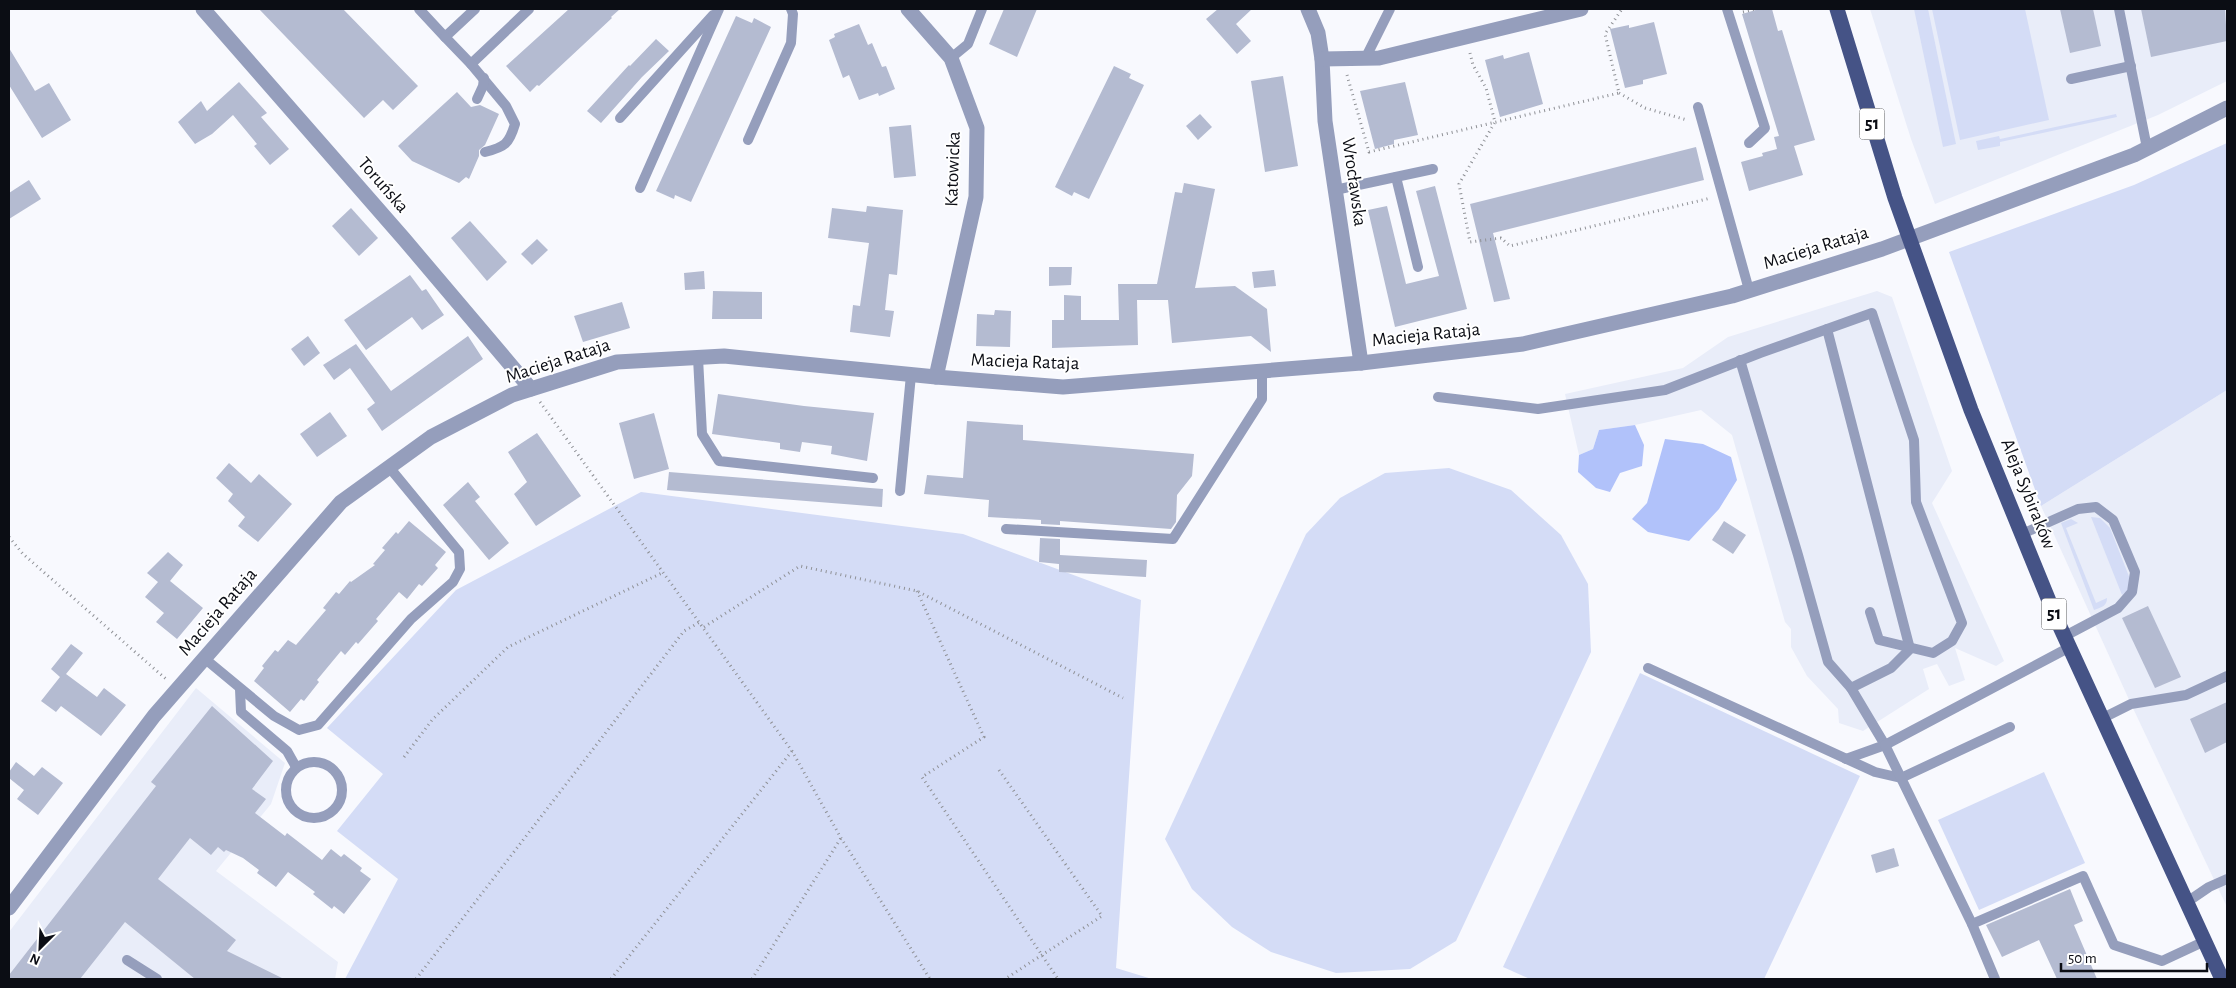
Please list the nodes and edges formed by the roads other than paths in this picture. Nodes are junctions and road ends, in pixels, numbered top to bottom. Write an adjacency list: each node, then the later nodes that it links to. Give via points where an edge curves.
1 (203, 9): 45 (street, Toruńska)
2 (419, 9): 15 (lane)
3 (474, 9): 15 (lane)
4 (529, 9): 19 (lane)
5 (719, 9): 26 (lane); 33 (lane)
6 (791, 9): 27 (lane, via 791,43)
7 (908, 9): 16 (street, Katowicka)
8 (982, 9): 16 (lane, via 968,44)
9 (1308, 9): 17 (street, Wrocławska, via 1318,33)
10 (1390, 9): 18 (lane)
11 (1581, 9): 18 (street)
12 (1727, 9): 28 (lane, via 1765,128)
13 (1837, 9): 35 (main road, Aleja Sybiraków / 51, via 1893,193)
14 (2119, 9): 20 (lane)
15 (445, 37): 19 (lane)
16 (951, 58): 44 (street, Katowicka, via 977,128 976,197)
17 (1322, 59): 18 (street); 34 (street, Wrocławska, via 1325,121)
18 (1372, 59)
19 (471, 64): 21 (lane)
20 (2131, 66): 22 (lane); 29 (lane)
21 (484, 78): 23 (lane); 30 (lane, via 506,106 515,124 510,141)
22 (2071, 79)
23 (477, 99)
24 (1698, 108): 37 (lane)
25 (2227, 108): 29 (street, Macieja Rataja)
26 (620, 118)
27 (748, 140)
28 (1749, 143)
29 (2147, 148): 35 (street, Macieja Rataja)
30 (485, 152)
31 (1433, 169): 32 (lane)
32 (1396, 177): 34 (lane); 36 (lane)
33 (640, 188)
34 (1335, 190): 41 (street, Wrocławska)
35 (1910, 238): 37 (street, Macieja Rataja); 51 (main road, Aleja Sybiraków / 51, via 1971,410)
36 (1418, 267)
37 (1749, 290): 41 (street, Macieja Rataja, via 1523,344)
38 (1827, 329): 40 (lane); 54 (lane); 54 (lane, via 1872,313 1914,440 1916,502 1962,622 1952,641 1933,653)
39 (698, 358): 43 (street, Macieja Rataja, via 724,356); 45 (street, Macieja Rataja, via 617,362); 48 (lane, via 702,434 719,461)
40 (1740, 360): 46 (lane, via 1665,390 1538,409); 58 (lane, via 1828,662)
41 (1360, 362): 42 (street, Macieja Rataja)
42 (1262, 370): 44 (street, Macieja Rataja, via 1063,387); 50 (lane, via 1262,399 1173,539)
43 (911, 375): 44 (street, Macieja Rataja); 49 (lane)
44 (936, 377)
45 (531, 389): 47 (street, Macieja Rataja, via 512,395 431,437)
46 (1438, 397)
47 (389, 467): 55 (street, Macieja Rataja, via 341,502); 59 (lane, via 460,552 460,569 453,582 411,619 318,725 298,730)
48 (872, 478)
49 (900, 491)
50 (1006, 529)
51 (2022, 534): 53 (main road, Aleja Sybiraków / 51); 53 (lane, via 2078,509 2096,507 2113,520 2135,572 2132,592 2118,608)
52 (1870, 612): 54 (lane, via 1879,640)
53 (2067, 642): 60 (main road, Aleja Sybiraków / 51); 62 (lane)
54 (1910, 648): 58 (lane, via 1890,668)
55 (204, 658): 59 (lane); 68 (street, Macieja Rataja)
56 (1648, 668): 63 (lane)
57 (2227, 676): 60 (lane, via 2186,695 2130,704)
58 (1851, 688): 62 (lane)
59 (240, 689): 64 (lane, via 241,712 287,751)
60 (2102, 719): 67 (main road, Aleja Sybiraków / 51)
61 (2010, 727): 65 (lane)
62 (1885, 745): 63 (lane); 65 (lane)
63 (1846, 759): 65 (lane, via 1875,772)
64 (296, 767): 64 (lane, via 286,782 288,802 301,816 330,814 341,798 341,780 337,772 322,762 313,761)
65 (1900, 778): 69 (lane)
66 (2227, 879): 67 (lane)
67 (2187, 902): 70 (main road, Aleja Sybiraków / 51)
68 (9, 908)
69 (1972, 924): 70 (lane, via 2083,876 2114,945 2162,961); 73 (lane)
70 (2205, 941): 74 (main road, Aleja Sybiraków / 51)
71 (127, 960): 72 (lane)
72 (157, 979)
73 (1995, 979)
74 (2222, 979)

